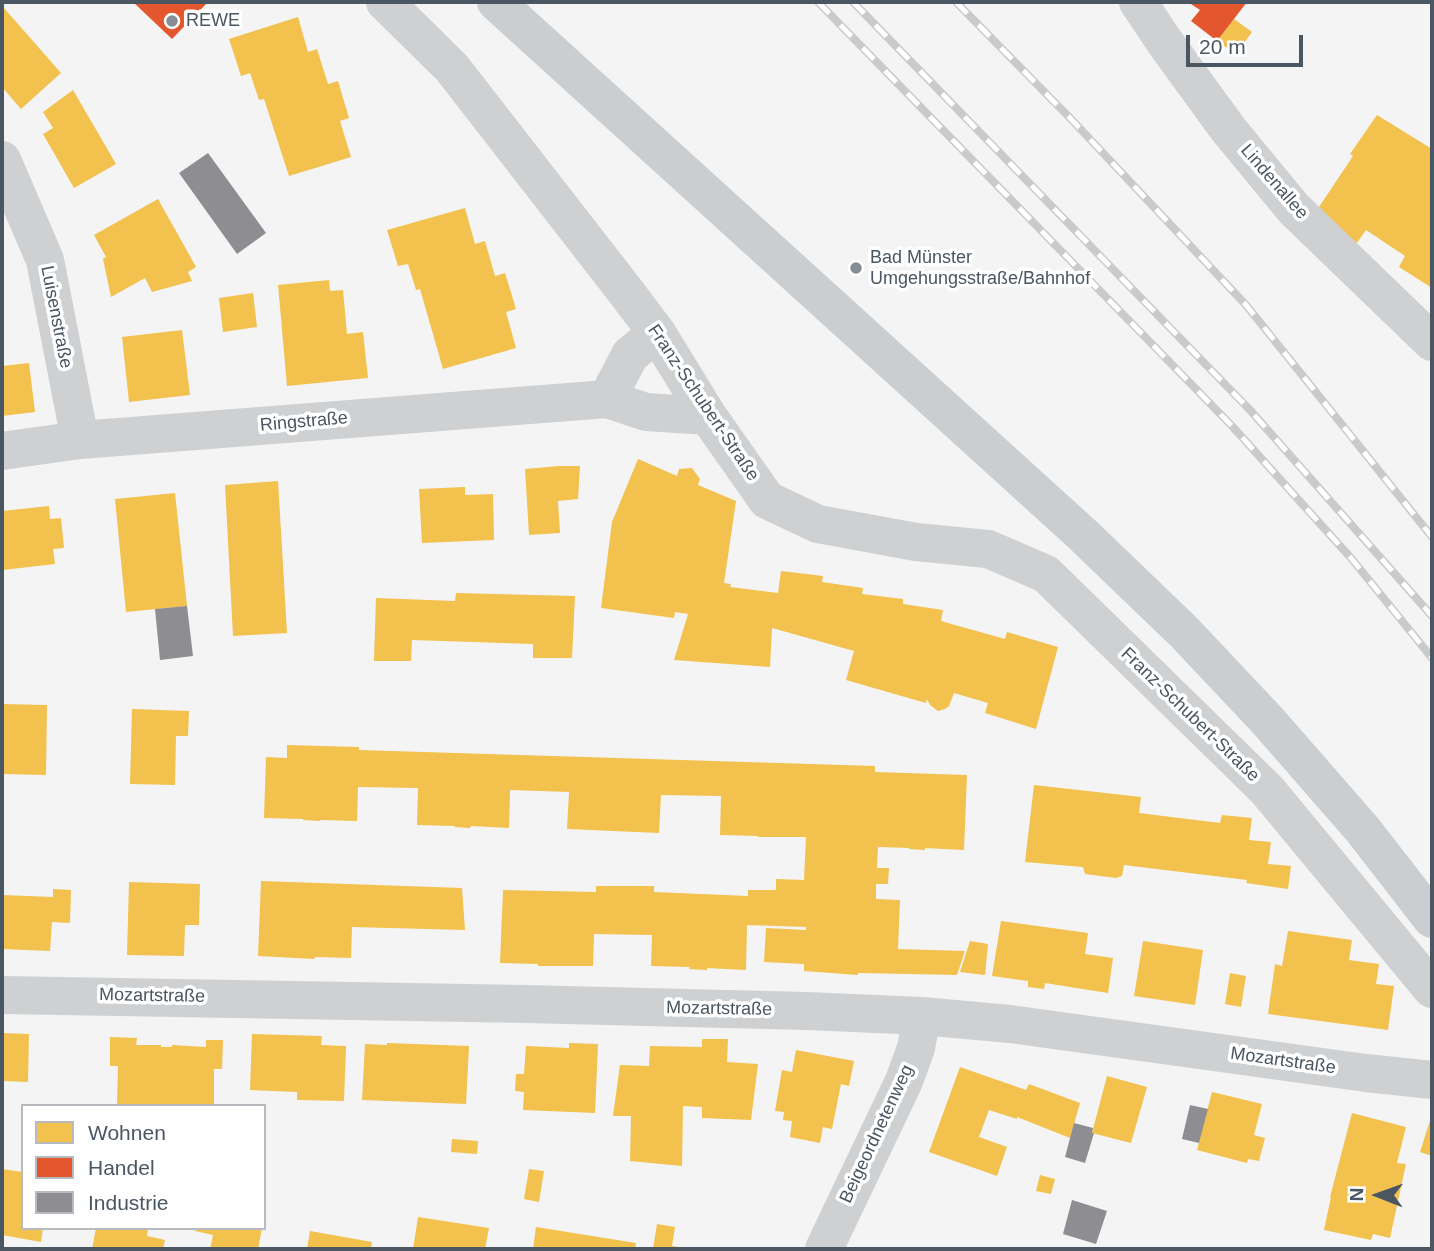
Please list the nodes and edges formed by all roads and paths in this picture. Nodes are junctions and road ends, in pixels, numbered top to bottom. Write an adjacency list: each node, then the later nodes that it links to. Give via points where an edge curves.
1 (385, 2): 5 (street, Franz-Schubert-Straße, via 452,68)
2 (496, 2): 11 (main road, via 1174,623 1363,830)
3 (1138, 2): 6 (street, Lindenallee, via 1228,129 1294,209)
4 (2, 160): 9 (street, Luisenstraße, via 46,260)
5 (657, 333): 7 (street, via 630,355); 8 (street, Franz-Schubert-Straße)
6 (1432, 342)
7 (607, 399): 8 (street, Ringstraße, via 646,412); 9 (street, Ringstraße)
8 (708, 416): 12 (street, Franz-Schubert-Straße, via 767,500 805,518 916,542 988,549 1046,574 1267,790)
9 (80, 440): 10 (street, Ringstraße)
10 (2, 451)
11 (1432, 919)
12 (1432, 989)
13 (2, 995): 14 (street, Mozartstraße)
14 (922, 1016): 15 (street, Mozartstraße); 16 (street, Beigeordnetenweg, via 904,1081)
15 (1432, 1080)
16 (824, 1249)

